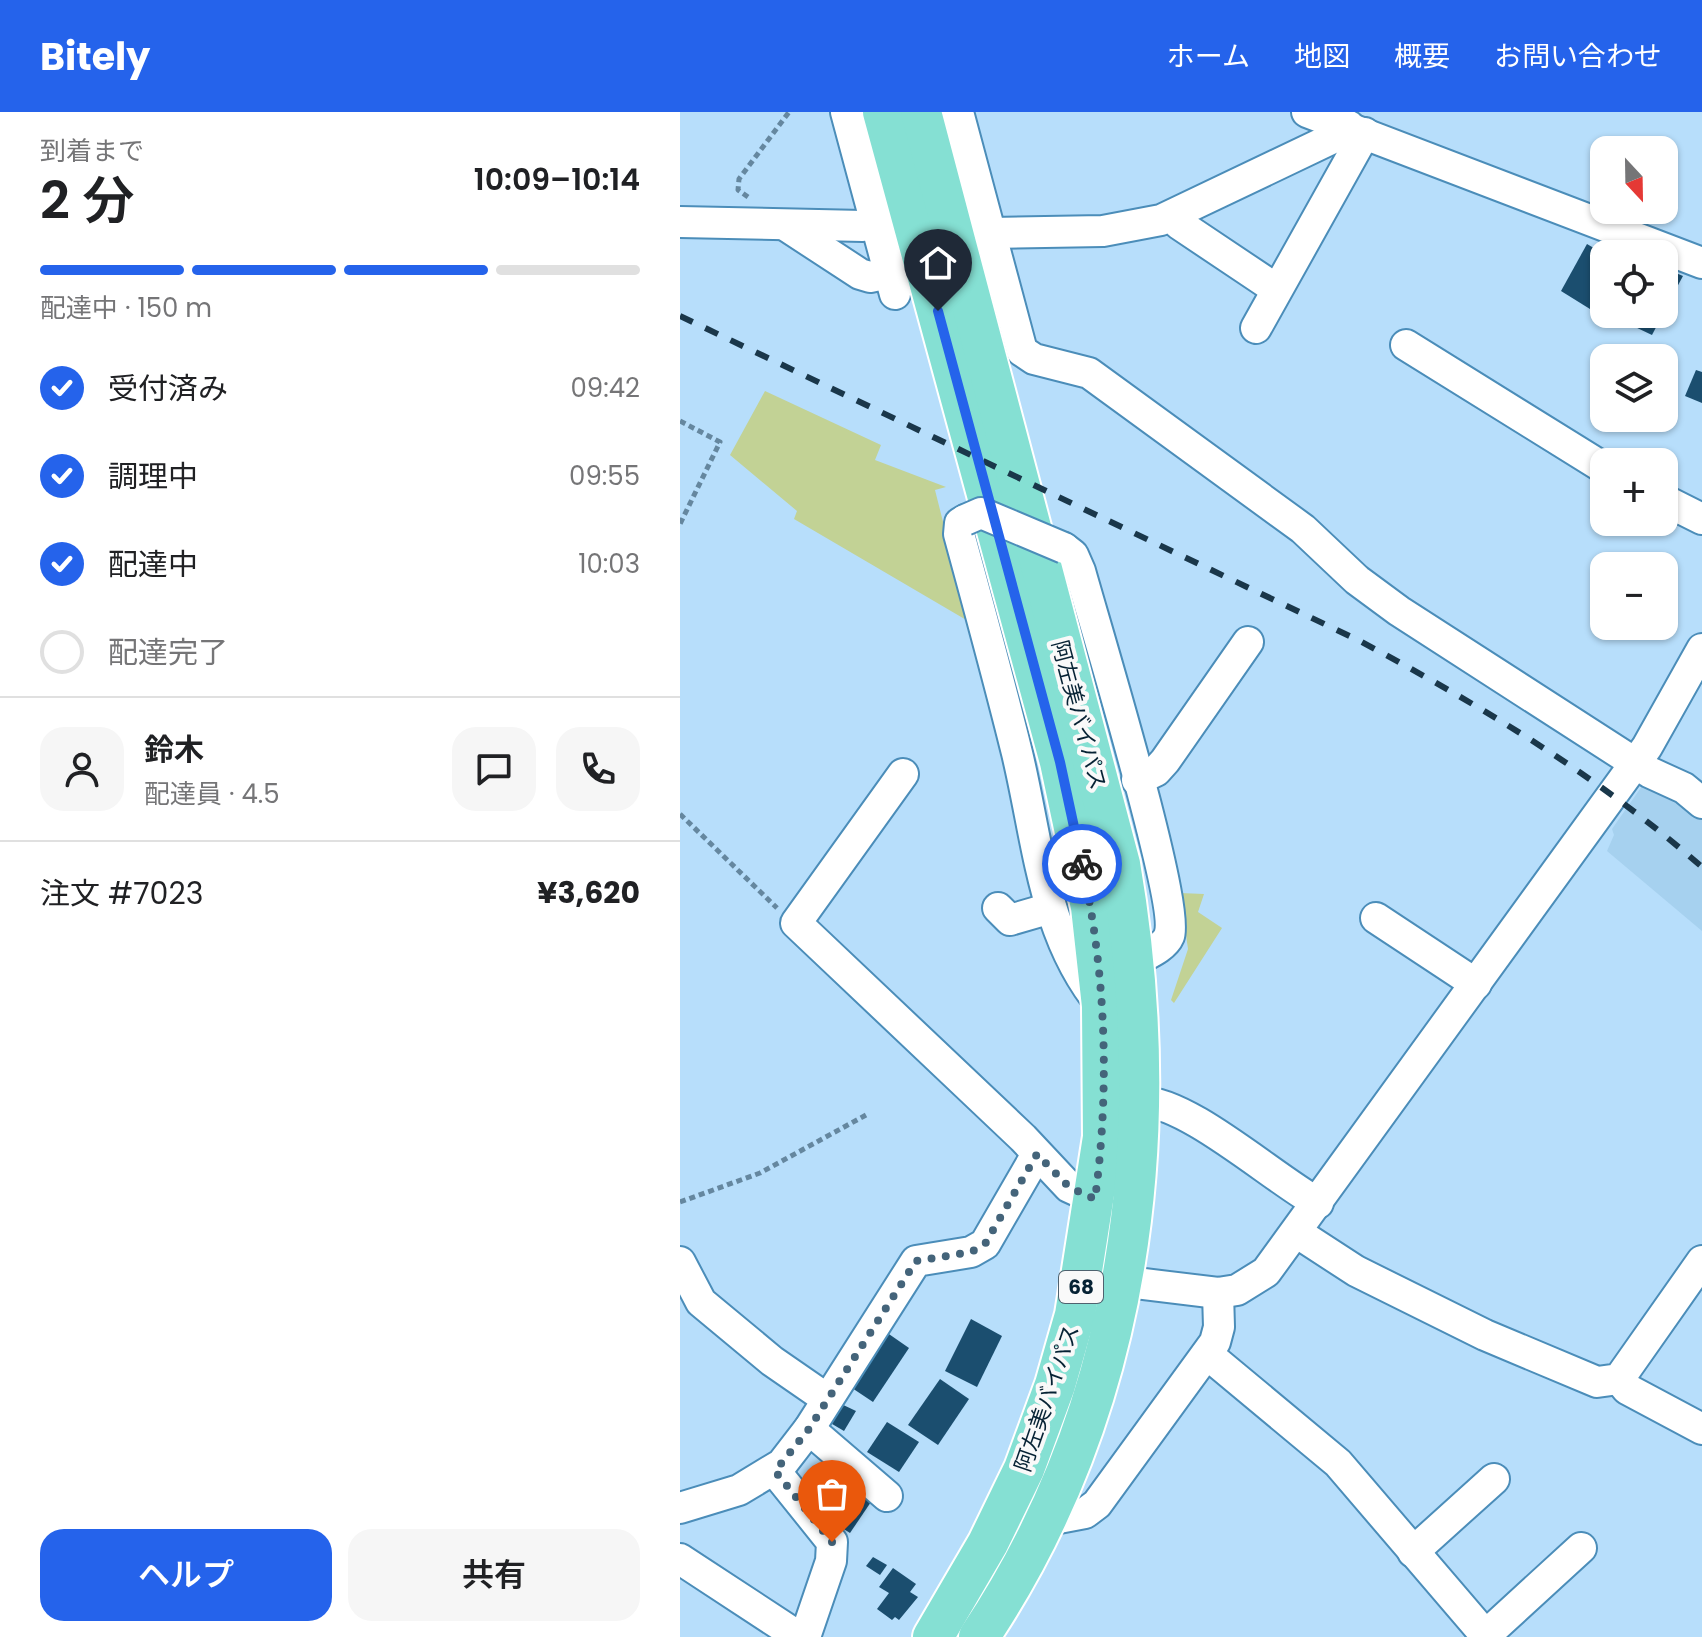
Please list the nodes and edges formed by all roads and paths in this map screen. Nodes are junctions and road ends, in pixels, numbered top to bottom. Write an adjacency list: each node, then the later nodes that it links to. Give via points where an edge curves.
1 (789, 112): 8 (path, via 739,179)
2 (846, 112): 11 (street)
3 (883, 112): 36 (main road, 阿左美バイパス / 68, via 1060,762 1091,907)
4 (921, 112): 34 (main road, 阿左美バイパス / 68, via 1120,864)
5 (958, 112): 13 (street)
6 (1315, 113): 7 (street)
7 (1357, 129): 9 (street); 14 (street); 15 (street)
8 (738, 190)
9 (1175, 215): 13 (street, via 1103,231); 15 (street, via 1179,224)
10 (680, 222): 12 (street)
11 (875, 223): 12 (street); 12 (street, via 892,284 860,274)
12 (785, 225)
13 (991, 233): 25 (street, via 1022,351 1089,373 1303,529 1399,611)
14 (1702, 263)
15 (1276, 289): 16 (street)
16 (1256, 328)
17 (1406, 345): 19 (street)
18 (680, 421): 22 (path, via 720,442)
19 (1590, 459)
20 (1678, 507): 21 (street)
21 (1702, 519)
22 (680, 524)
23 (1248, 642): 27 (street, via 1165,761)
24 (1702, 649): 25 (street)
25 (1637, 762): 28 (street); 35 (street)
26 (903, 774): 33 (street)
27 (1137, 780): 31 (street, bridge, via 1073,555 981,513 960,523); 34 (street, via 1165,876 1170,934)
28 (1702, 803)
29 (680, 814): 33 (path)
30 (998, 908): 31 (street, via 1010,920)
31 (1051, 908): 36 (street, via 1068,956)
32 (1376, 918): 35 (street)
33 (796, 923): 39 (street)
34 (1135, 961): 37 (main road, 阿左美バイパス / 68)
35 (1476, 984): 42 (street)
36 (1102, 1006): 40 (main road, 阿左美バイパス / 68, via 1105,1107)
37 (1141, 1102): 42 (street, via 1157,1101 1182,1113); 47 (main road, 阿左美バイパス / 68)
38 (866, 1115): 41 (path, via 760,1173)
39 (1037, 1154): 40 (street, via 1069,1187); 51 (street, via 985,1244 971,1252 916,1261)
40 (1095, 1199): 46 (main road, 阿左美バイパス / 68)
41 (680, 1202)
42 (1318, 1203): 43 (street)
43 (1296, 1232): 48 (street, via 1255,1280); 50 (street, via 1356,1271 1485,1335 1597,1382)
44 (1702, 1261): 50 (street)
45 (680, 1262): 51 (street, via 701,1302)
46 (1084, 1276): 47 (street); 65 (main road, 阿左美バイパス / 68, via 1055,1385 1024,1469)
47 (1123, 1281): 48 (street); 58 (main road, 阿左美バイパス / 68, via 1090,1404)
48 (1218, 1293): 49 (street, via 1219,1327)
49 (1207, 1354): 58 (street, via 1097,1504 1085,1513); 60 (street, via 1338,1463)
50 (1619, 1379): 53 (street, via 1627,1389)
51 (827, 1399): 52 (street)
52 (809, 1429): 54 (street); 56 (street)
53 (1702, 1429)
54 (775, 1471): 57 (street, via 739,1490); 64 (street, via 832,1542 831,1561)
55 (1494, 1479): 60 (street)
56 (887, 1496)
57 (680, 1508)
58 (1043, 1521): 66 (main road, 阿左美バイパス / 68)
59 (1581, 1548): 62 (street)
60 (1413, 1552): 62 (street)
61 (680, 1559): 63 (street)
62 (1486, 1636)
63 (799, 1637)
64 (805, 1637)
65 (933, 1637)
66 (979, 1637)

